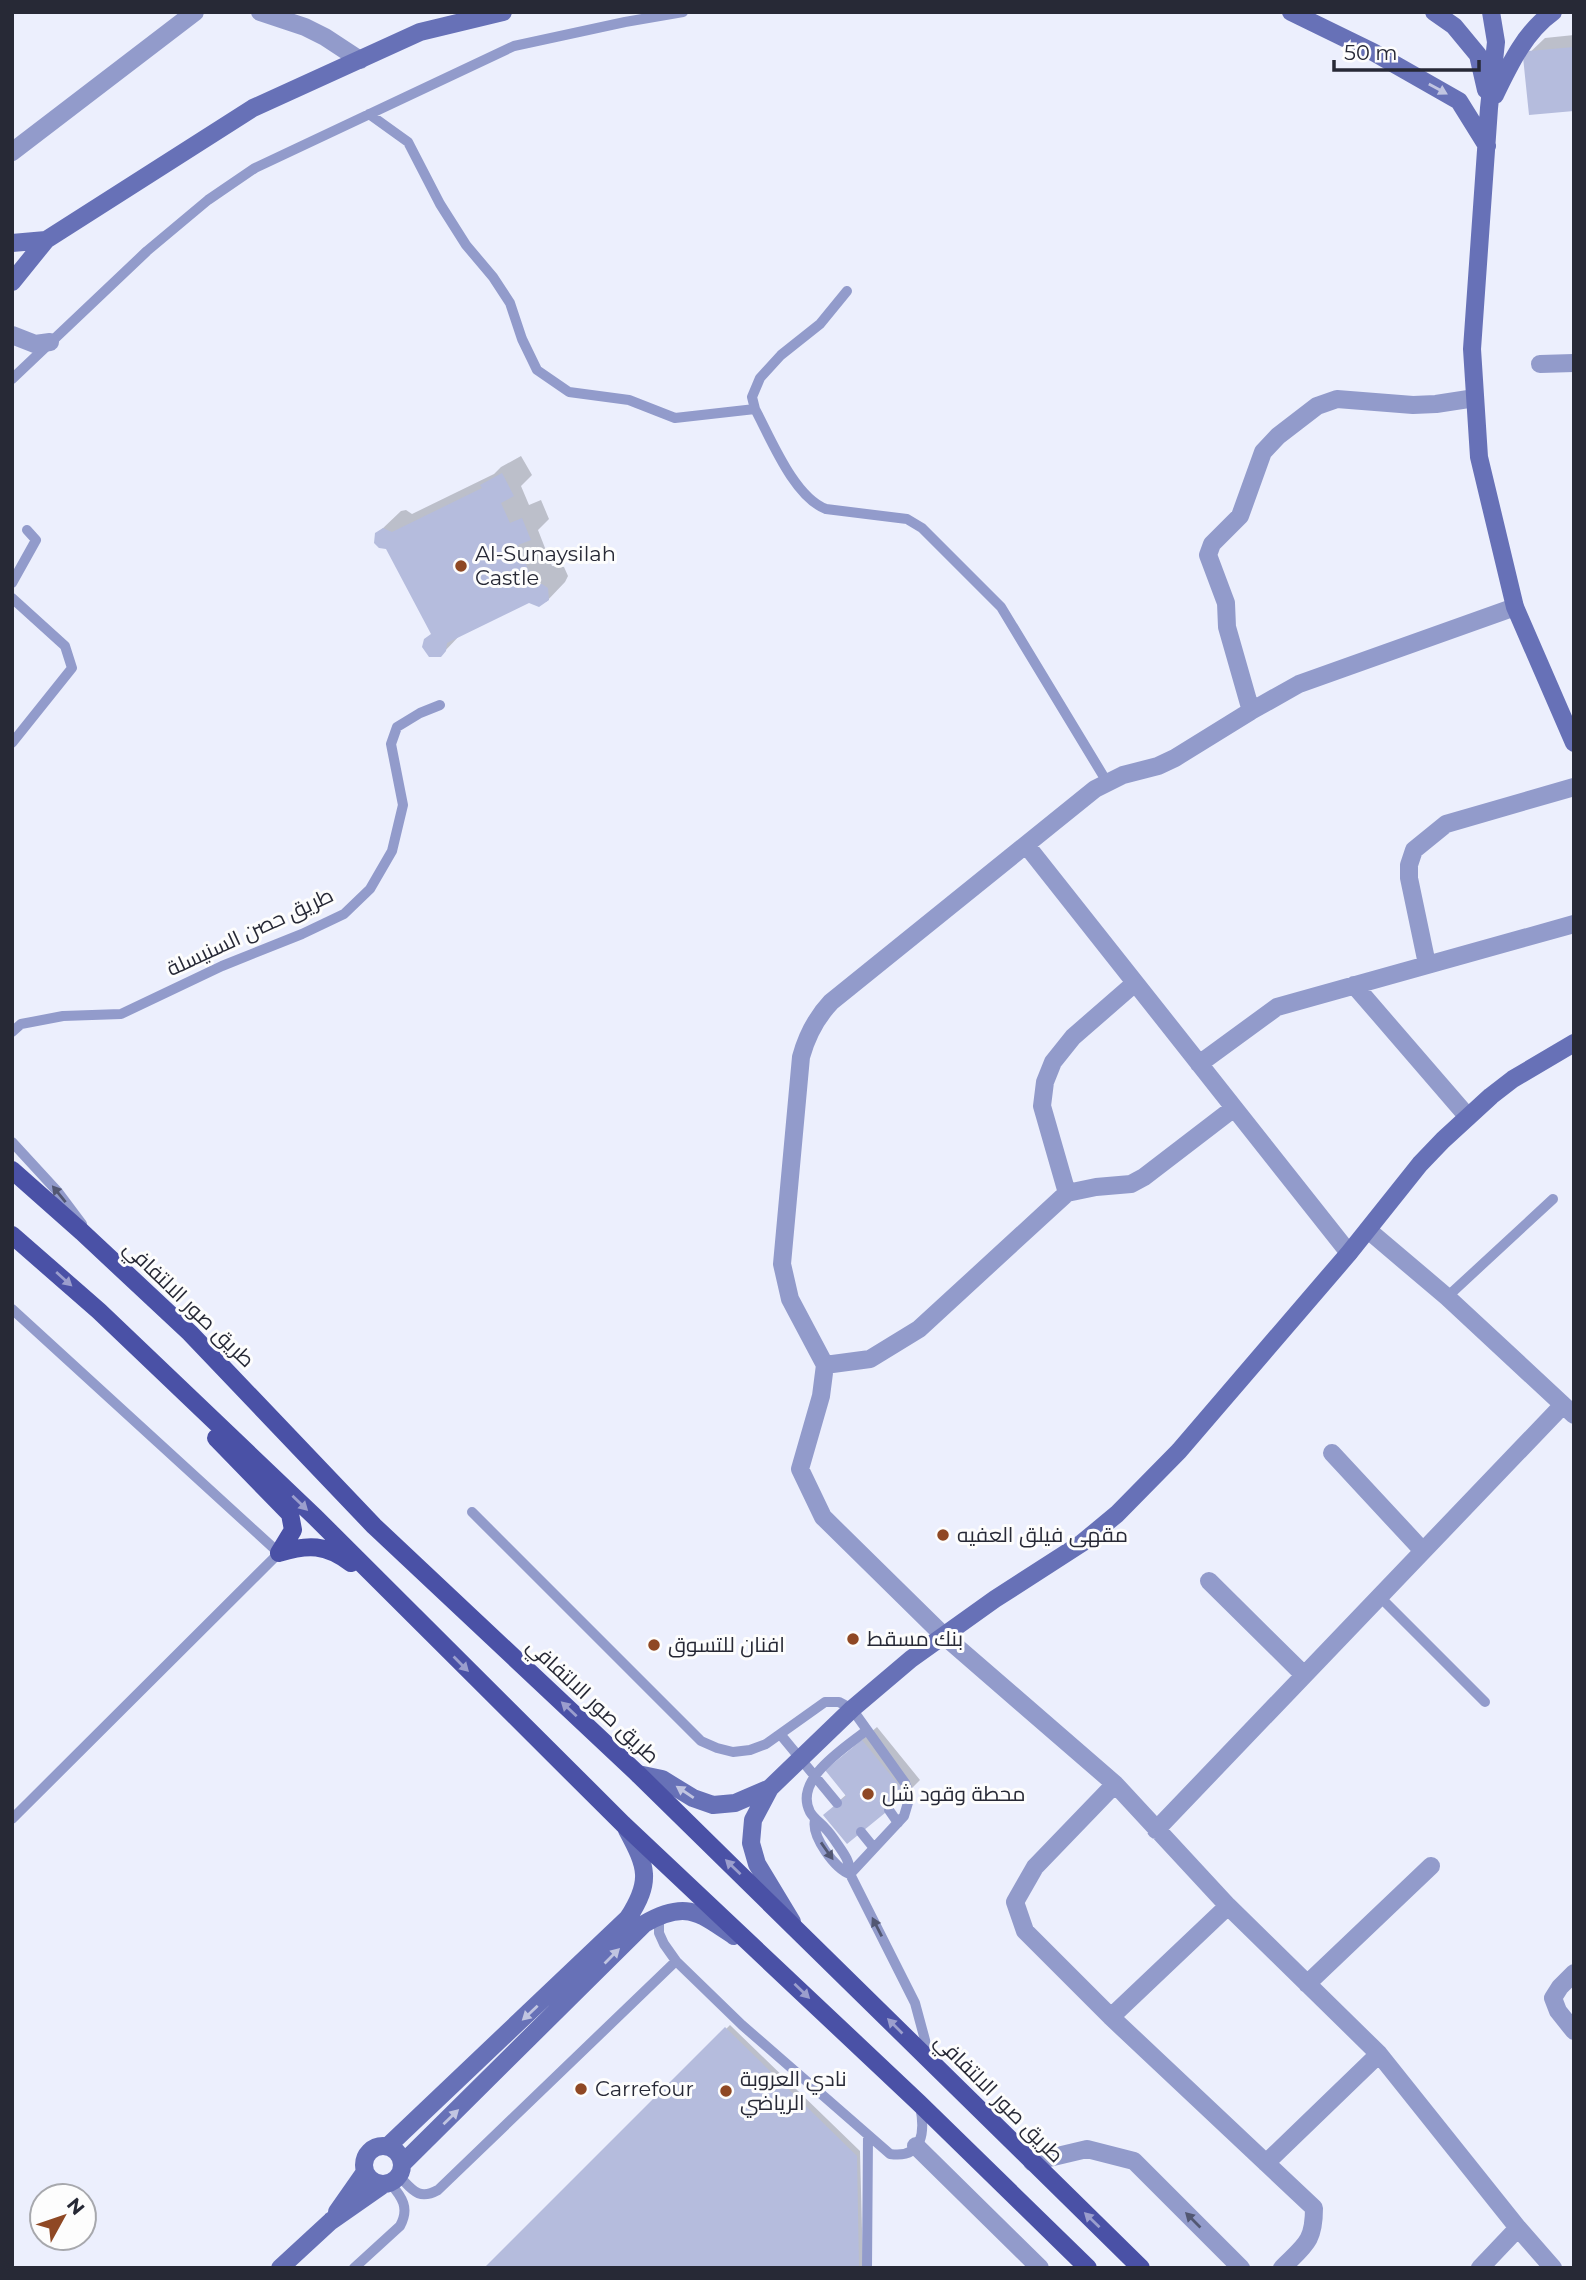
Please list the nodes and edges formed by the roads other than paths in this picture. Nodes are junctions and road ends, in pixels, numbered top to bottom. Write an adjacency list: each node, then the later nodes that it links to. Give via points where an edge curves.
1 (195, 12): 14 (street)
2 (260, 12): 10 (street, via 305,27)
3 (503, 12): 10 (street, via 420,33)
4 (683, 12): 12 (lane, via 514,46)
5 (1291, 12): 13 (street, one-way to 13, via 1459,101)
6 (1434, 12): 9 (street, via 1454,26)
7 (1490, 12): 9 (street); 11 (street, via 1496,42)
8 (1553, 12): 11 (street, via 1525,40)
9 (1478, 55): 11 (street)
10 (360, 60): 15 (street, via 253,108)
11 (1489, 108): 13 (street)
12 (369, 114): 20 (lane, via 256,168 208,200); 25 (lane, via 408,142 440,204 510,303 537,370 569,392 629,400 675,418)
13 (1487, 146): 24 (street, via 1472,349)
14 (12, 152)
15 (46, 240): 16 (street); 17 (street)
16 (12, 243)
17 (12, 282)
18 (847, 291): 25 (lane, via 820,324 781,355 760,379 752,397)
19 (12, 335): 20 (street, via 35,344)
20 (50, 342): 23 (lane)
21 (1574, 363): 22 (street)
22 (1540, 364)
23 (12, 379)
24 (1475, 398): 29 (street, via 1479,457); 31 (street, via 1413,405 1337,398 1317,406 1263,452 1240,516 1212,544 1208,555 1226,603 1227,627)
25 (755, 409): 35 (lane, via 800,491 814,505 906,519 922,528 1001,607)
26 (27, 530): 27 (lane, via 36,540)
27 (12, 583)
28 (12, 598): 33 (lane, via 65,646 72,668)
29 (1515, 607): 31 (street, via 1299,684); 32 (street)
30 (440, 705): 42 (lane, طريق حصن السنيسلة, via 397,727 391,744 403,805 392,851 370,889 344,914 121,1014 64,1016 21,1024)
31 (1251, 710): 35 (street, via 1175,758)
32 (1569, 723): 34 (street)
33 (12, 743)
34 (1574, 743)
35 (1107, 782): 37 (street)
36 (1574, 788): 39 (street, via 1446,824 1414,850 1409,878)
37 (1027, 846): 40 (street); 57 (street, via 831,1002 804,1045 782,1264 790,1300)
38 (1574, 924): 39 (street)
39 (1427, 964): 41 (street)
40 (1135, 983): 44 (street); 49 (street, via 1073,1037 1053,1062 1045,1082 1042,1106)
41 (1354, 985): 44 (street, via 1277,1007); 46 (street)
42 (12, 1032)
43 (1574, 1043): 46 (street, via 1513,1079)
44 (1199, 1064): 45 (street)
45 (1234, 1108): 49 (street, via 1131,1184); 54 (street)
46 (1468, 1117): 51 (street, via 1420,1164)
47 (12, 1142): 53 (lane, one-way to 47, via 58,1192)
48 (12, 1170): 53 (main road, طريق صور الالتفافي)
49 (1067, 1194): 57 (street, via 919,1329 870,1359)
50 (1553, 1199): 55 (lane)
51 (1368, 1230): 54 (street); 55 (street)
52 (12, 1235): 58 (main road, one-way to 58)
53 (100, 1249): 74 (main road, طريق صور الالتفافي, one-way to 53, via 374,1526 190,1333)
54 (1349, 1253): 67 (street, via 1179,1451 1117,1514 1082,1543)
55 (1447, 1297): 59 (street)
56 (12, 1309): 63 (lane)
57 (825, 1365): 67 (street, via 800,1469 823,1517)
58 (192, 1399): 63 (main road, via 211,1433 290,1514 293,1530); 66 (main road, one-way to 66)
59 (1568, 1411): 62 (street)
60 (1332, 1453): 62 (street)
61 (472, 1512): 72 (lane, via 701,1741 733,1752 766,1744)
62 (1423, 1550): 65 (street)
63 (279, 1553): 66 (main road, via 312,1546 342,1556); 80 (lane)
64 (1209, 1581): 68 (street)
65 (1379, 1596): 68 (street); 69 (lane)
66 (399, 1602): 82 (main road, one-way to 82)
67 (943, 1635): 70 (street); 76 (street)
68 (1304, 1675): 83 (street)
69 (1485, 1702)
70 (852, 1709): 71 (lane); 72 (lane, via 839,1702 825,1702); 73 (street)
71 (867, 1730): 75 (lane); 81 (lane, via 908,1789 908,1810)
72 (780, 1734): 73 (lane)
73 (800, 1758): 75 (lane); 77 (street)
74 (638, 1774): 77 (street, one-way to 74, via 735,1804 713,1805 662,1779); 90 (main road, طريق صور الالتفافي, one-way to 74)
75 (814, 1775): 78 (lane); 87 (lane, via 806,1798 817,1836 840,1869)
76 (1115, 1784): 83 (street); 95 (street, via 1035,1867 1014,1902 1025,1931)
77 (771, 1787): 90 (street, via 753,1821 751,1843 757,1864)
78 (837, 1803)
79 (889, 1810): 81 (lane)
80 (12, 1819)
81 (898, 1823): 85 (lane)
82 (624, 1824): 91 (main road); 101 (street, one-way to 101, via 645,1880 628,1918)
83 (1156, 1830): 88 (street)
84 (861, 1832): 85 (lane)
85 (874, 1849): 87 (lane)
86 (1431, 1866): 94 (street)
87 (850, 1874): 98 (lane, one-way to 87, via 915,2003)
88 (1228, 1906): 94 (street); 95 (street)
89 (659, 1915): 91 (street, via 684,1910 700,1913); 92 (lane, via 664,1944); 106 (street, one-way to 89, via 644,1924)
90 (795, 1927): 98 (main road, طريق صور الالتفافي, one-way to 90)
91 (769, 1960): 99 (main road, one-way to 99)
92 (676, 1961): 100 (lane); 106 (lane, via 438,2190 420,2195)
93 (1574, 1973): 96 (street, via 1553,1998)
94 (1307, 1984): 97 (street)
95 (1111, 2017): 104 (street)
96 (1574, 2031)
97 (1379, 2054): 104 (street); 108 (street)
98 (927, 2058): 103 (main road, طريق صور الالتفافي)
99 (919, 2103): 102 (lane, via 924,2126); 113 (main road)
100 (868, 2135): 102 (lane, via 890,2154 900,2155); 111 (lane)
101 (388, 2146): 105 (street, via 371,2150 364,2160); 106 (street, via 398,2153)
102 (916, 2146): 112 (street)
103 (1032, 2162): 114 (main road, طريق صور الالتفافي, one-way to 103); 115 (street, one-way to 103, via 1134,2161 1087,2149)
104 (1266, 2164): 116 (street, via 1314,2208 1310,2240)
105 (365, 2172): 106 (street, via 372,2181); 107 (street)
106 (394, 2177): 107 (street); 110 (lane, via 405,2206 403,2220)
107 (331, 2221): 109 (street)
108 (1518, 2228): 117 (street); 118 (street)
109 (280, 2268)
110 (354, 2268)
111 (867, 2268)
112 (1040, 2268)
113 (1088, 2268)
114 (1141, 2268)
115 (1241, 2268)
116 (1282, 2268)
117 (1480, 2268)
118 (1553, 2268)

